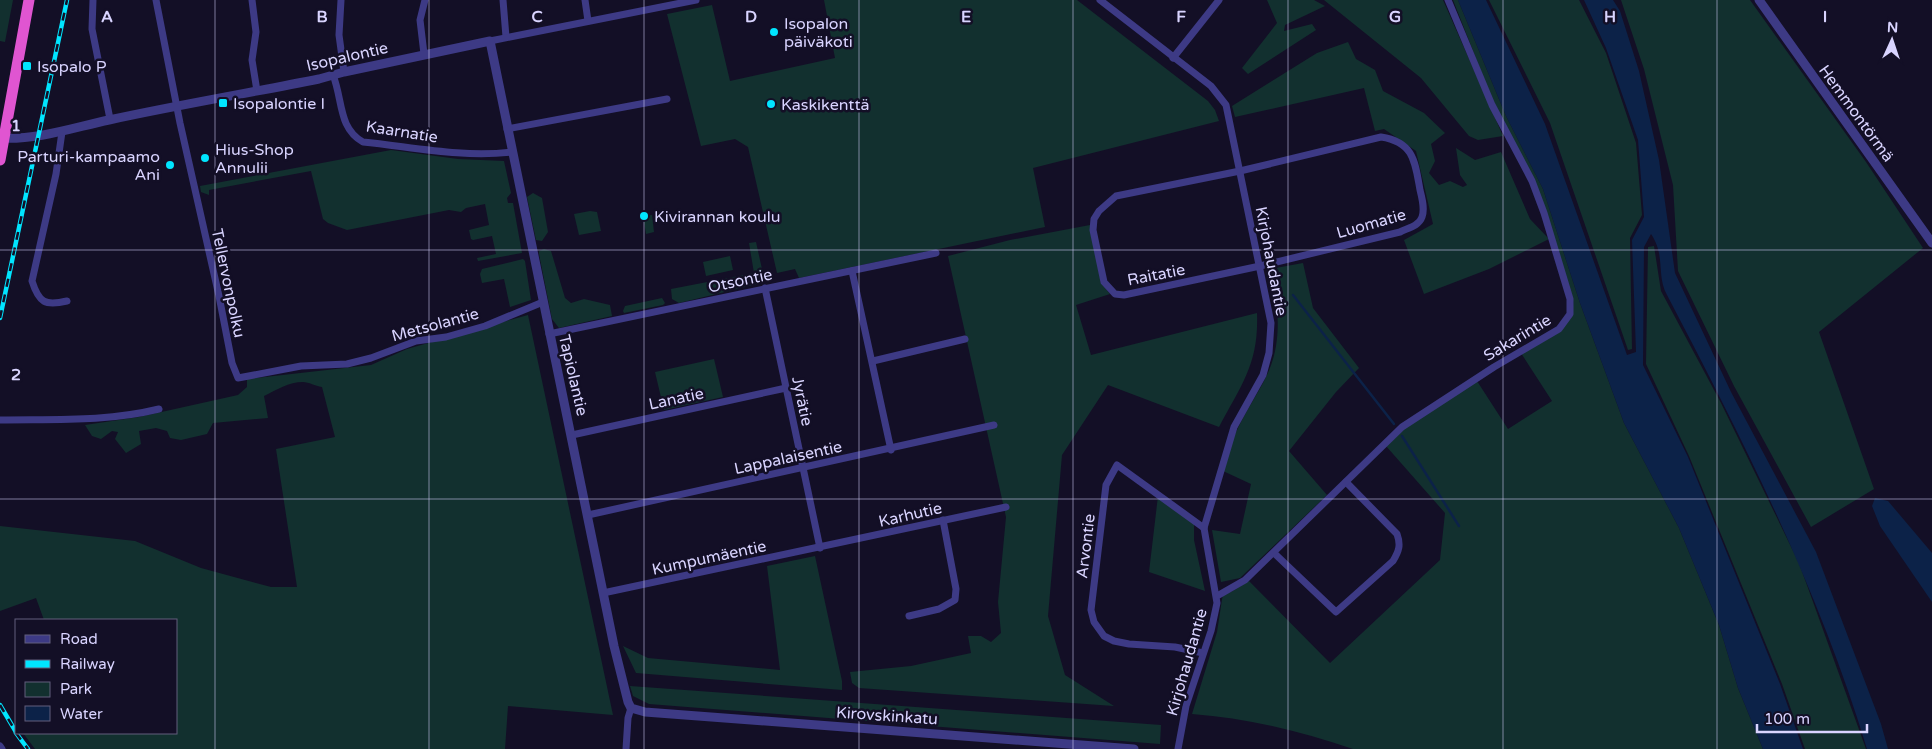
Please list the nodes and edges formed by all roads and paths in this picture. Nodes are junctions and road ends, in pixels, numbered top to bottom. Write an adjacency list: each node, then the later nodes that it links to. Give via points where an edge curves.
1 (29, 0): 27 (highway)
2 (93, 0): 24 (street, via 92,29)
3 (156, 0): 23 (street, Tellervonpolku)
4 (252, 0): 21 (street, via 256,32 252,60)
5 (341, 0): 19 (street, via 339,35)
6 (425, 0): 17 (street, via 420,20)
7 (503, 0): 15 (street)
8 (585, 0): 14 (street)
9 (696, 0): 14 (street, Isopalontie)
10 (1100, 0): 18 (street, Kirjohaudantie)
11 (1219, 0): 18 (street)
12 (1448, 0): 49 (street, Sakarintie, via 1492,105 1532,182 1570,299 1570,314 1559,329 1494,366 1402,427)
13 (1759, 0): 31 (street, Hemmontörmä)
14 (588, 21): 15 (street, Isopalontie)
15 (506, 38): 16 (street, Isopalontie)
16 (490, 41): 17 (street, Isopalontie); 25 (street, Tapiolantie)
17 (424, 54): 19 (street, Isopalontie)
18 (1173, 58): 30 (street, Kirjohaudantie, via 1211,86 1226,105)
19 (344, 72): 20 (street, Isopalontie)
20 (333, 75): 21 (street, Isopalontie); 28 (street, Kaarnatie, via 346,126 352,135 364,142 455,153)
21 (257, 91): 23 (street, Isopalontie)
22 (667, 98): 25 (street)
23 (177, 108): 24 (street, Isopalontie); 41 (street, Tellervonpolku, via 232,363 236,376)
24 (110, 120): 26 (street, Isopalontie)
25 (507, 129): 28 (street, Tapiolantie)
26 (62, 132): 27 (street, Isopalontie, via 29,138); 36 (street, via 32,281 43,302 50,305)
27 (2, 138): 29 (highway)
28 (512, 152): 37 (street, Tapiolantie)
29 (0, 160)
30 (1240, 171): 33 (street, Kirjohaudantie); 33 (street, Raitatie, via 1116,196 1107,202 1094,219 1104,282 1115,294 1124,294); 33 (street, Luomatie, via 1381,137 1402,143 1415,161 1424,208 1416,225 1400,232)
31 (1932, 243)
32 (936, 254): 34 (street, Otsontie)
33 (1260, 266): 53 (street, Kirjohaudantie, via 1271,323 1268,353 1263,375 1234,427)
34 (852, 271): 35 (street, Otsontie); 40 (street)
35 (765, 288): 38 (street, Otsontie); 42 (street, Jyrätie)
36 (67, 301)
37 (543, 302): 38 (street, Tapiolantie); 41 (street, Metsolantie, via 485,326 416,341 371,358 347,364 301,366)
38 (549, 334): 46 (street, Tapiolantie)
39 (965, 339): 40 (street)
40 (873, 361): 47 (street)
41 (243, 379)
42 (786, 388): 46 (street, Lanatie); 48 (street, Jyrätie)
43 (159, 409): 44 (street, via 89,420)
44 (0, 420)
45 (994, 426): 47 (street, Lappalaisentie)
46 (572, 434): 51 (street, Tapiolantie)
47 (891, 450): 48 (street, Lappalaisentie)
48 (803, 467): 51 (street, Lappalaisentie); 54 (street, Jyrätie)
49 (1346, 482): 55 (street, Sakarintie); 55 (street, via 1397,534 1399,552 1393,561 1336,612)
50 (1006, 507): 52 (street, Karhutie)
51 (588, 515): 56 (street, Tapiolantie)
52 (943, 520): 54 (street, Karhutie); 58 (street, via 956,589 955,600 940,609)
53 (1204, 528): 57 (street, Kirjohaudantie); 59 (street, Arvontie, via 1118,466 1106,485 1091,610 1098,630 1114,640)
54 (820, 548): 56 (street, Kumpumäentie)
55 (1274, 553): 57 (street, Sakarintie, via 1245,580)
56 (603, 593): 60 (street, Tapiolantie, via 628,702)
57 (1217, 596): 59 (street, Kirjohaudantie, via 1215,616)
58 (909, 616)
59 (1203, 653): 63 (street, Kirjohaudantie, via 1186,706)
60 (634, 709): 61 (street, via 628,718); 62 (street, Kirovskinkatu)
61 (626, 749)
62 (1134, 749)
63 (1178, 749)

